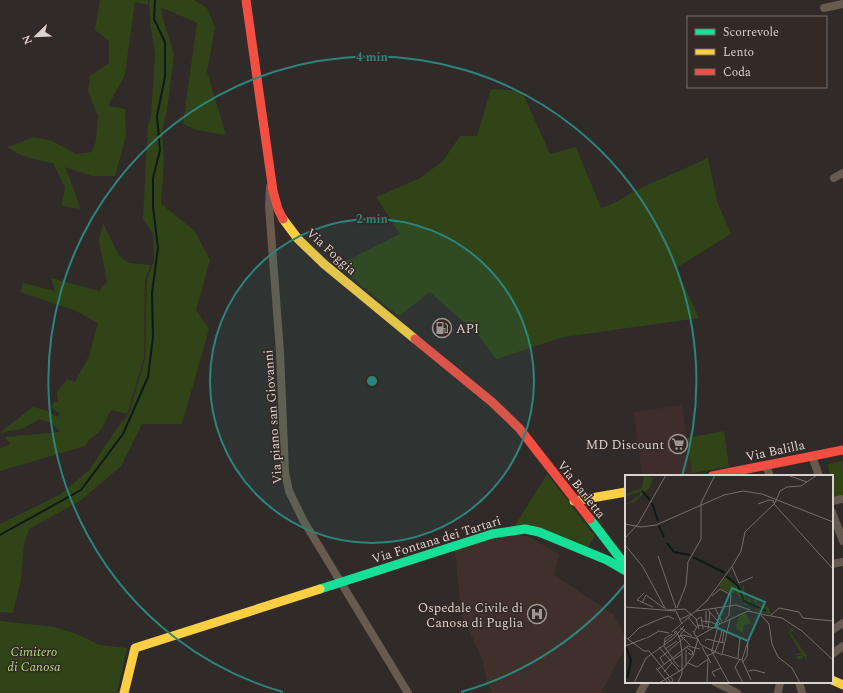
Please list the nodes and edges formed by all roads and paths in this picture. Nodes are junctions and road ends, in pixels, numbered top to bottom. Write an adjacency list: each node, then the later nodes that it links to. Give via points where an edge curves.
1 (246, 0): 6 (street, Via Foggia)
2 (843, 4): 3 (street)
3 (824, 8)
4 (843, 173): 5 (street)
5 (834, 178)
6 (271, 179): 7 (street, Via Foggia, via 279,210 303,245 492,402); 25 (street, Via piano san Giovanni, via 269,206 288,491)
7 (519, 428): 16 (street, Via Barletta)
8 (843, 450): 9 (street, Via Balilla)
9 (812, 456): 10 (street, Via Balilla); 13 (street)
10 (766, 466): 11 (street, Via Balilla); 12 (street)
11 (731, 474)
12 (770, 475)
13 (819, 475)
14 (625, 492): 16 (street)
15 (843, 499): 17 (street)
16 (574, 501): 23 (street, Via Barletta)
17 (833, 501)
18 (833, 515): 19 (street)
19 (838, 529): 20 (street)
20 (843, 541)
21 (843, 562): 22 (street)
22 (833, 564)
23 (625, 565)
24 (625, 570): 25 (street, Via Fontana dei Tartari, via 607,560 539,532 525,529 492,534)
25 (341, 581): 36 (street, Via Fontana dei Tartari, via 134,648); 37 (street, Via piano san Giovanni)
26 (843, 623): 27 (street)
27 (833, 629)
28 (843, 646): 29 (street)
29 (833, 653)
30 (833, 680): 35 (street)
31 (645, 683): 38 (street)
32 (719, 683): 39 (street); 40 (street)
33 (780, 683): 41 (street)
34 (799, 683): 42 (street)
35 (843, 685)
36 (124, 693)
37 (408, 693)
38 (640, 693)
39 (716, 693)
40 (737, 693)
41 (778, 693)
42 (802, 693)

